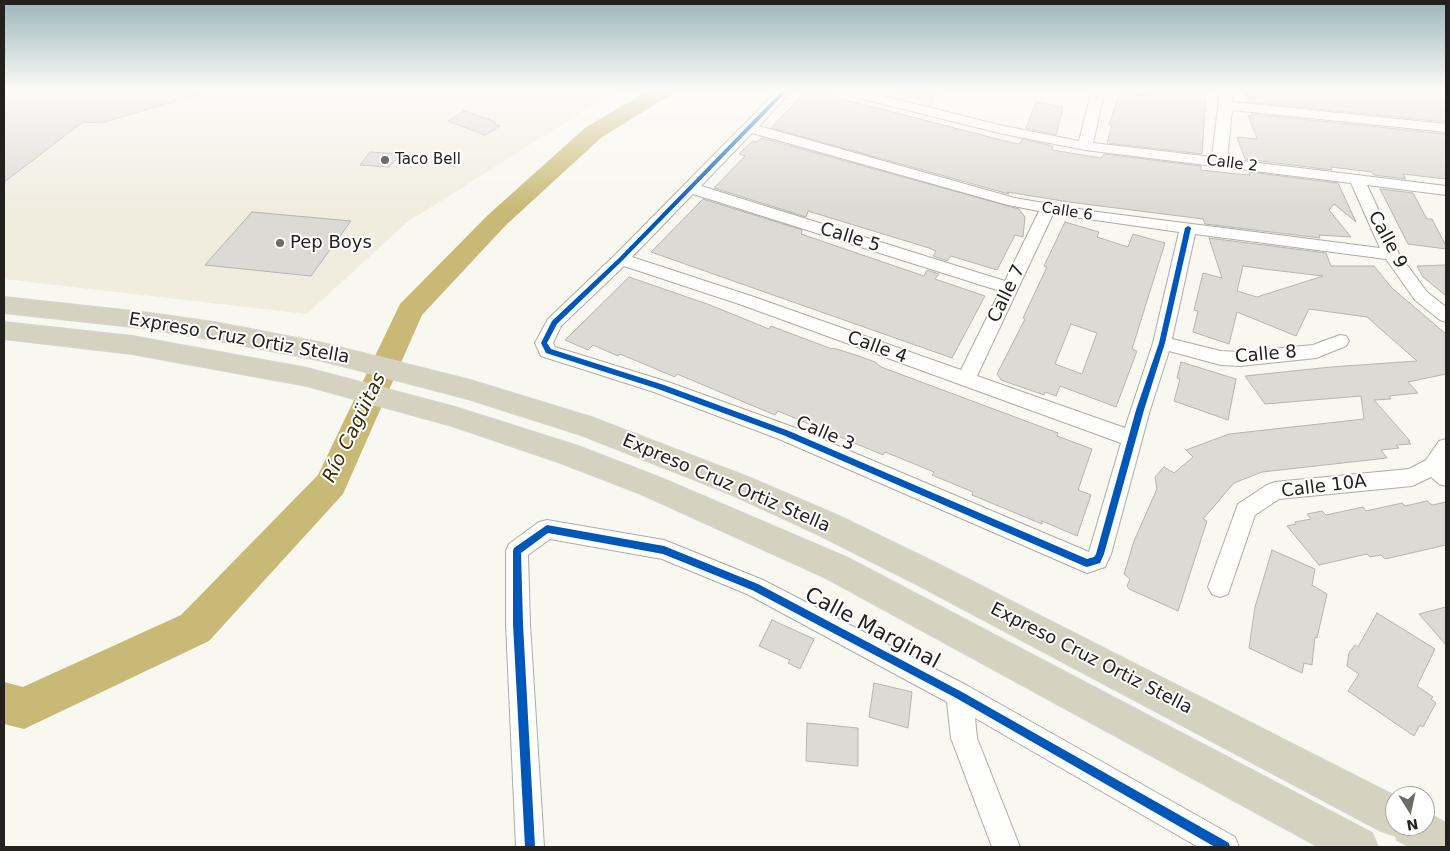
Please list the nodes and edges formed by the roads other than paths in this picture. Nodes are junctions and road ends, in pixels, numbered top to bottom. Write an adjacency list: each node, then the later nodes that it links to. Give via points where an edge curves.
1 (749, 130): 9 (street, Calle 3)
2 (757, 130): 11 (street, Calle 6)
3 (1003, 130): 6 (street, Calle 2)
4 (1089, 130): 6 (street)
5 (1223, 130): 7 (street)
6 (1085, 146): 7 (street, Calle 2)
7 (1219, 163): 8 (street, Calle 2)
8 (1357, 180): 10 (street, Calle 2); 13 (street, Calle 9)
9 (691, 188): 14 (street, Calle 3); 15 (street, Calle 5)
10 (1446, 190)
11 (1048, 209): 12 (street, Calle 6); 15 (street, Calle 7)
12 (1188, 228): 13 (street, Calle 6); 20 (street, Calle 3)
13 (1391, 255): 17 (street, Calle 9, via 1421,296)
14 (621, 259): 21 (street, Calle 4); 23 (street, Calle 3, via 554,323 544,342 548,351 661,387 786,434 1087,563 1097,560 1100,554)
15 (1009, 288): 21 (street, Calle 7)
16 (4, 305): 22 (highway, Expreso Cruz Ortiz Stella, via 160,323 323,352)
17 (1446, 316)
18 (4, 330): 22 (highway, Expreso Cruz Ortiz Stella, via 132,345)
19 (1340, 341): 20 (street, Calle 8, via 1316,350 1240,359 1221,358)
20 (1162, 343): 23 (street, Calle 3)
21 (966, 380): 23 (street, Calle 4)
22 (463, 404): 28 (highway, Expreso Cruz Ortiz Stella, via 591,428 828,525); 34 (highway, Expreso Cruz Ortiz Stella, via 568,454 652,486 837,568)
23 (1132, 439)
24 (1446, 447): 25 (street, Calle 10A)
25 (1440, 472): 26 (street, Calle 10A, via 1275,491 1246,510)
26 (1220, 587)
27 (959, 696): 31 (street, Calle Marginal, via 755,587 664,550 547,529 517,551); 32 (street, via 964,738); 33 (street, Calle Marginal)
28 (1385, 812)
29 (1431, 836): 30 (highway)
30 (1446, 844)
31 (530, 847)
32 (1006, 847)
33 (1225, 847)
34 (1358, 847)

